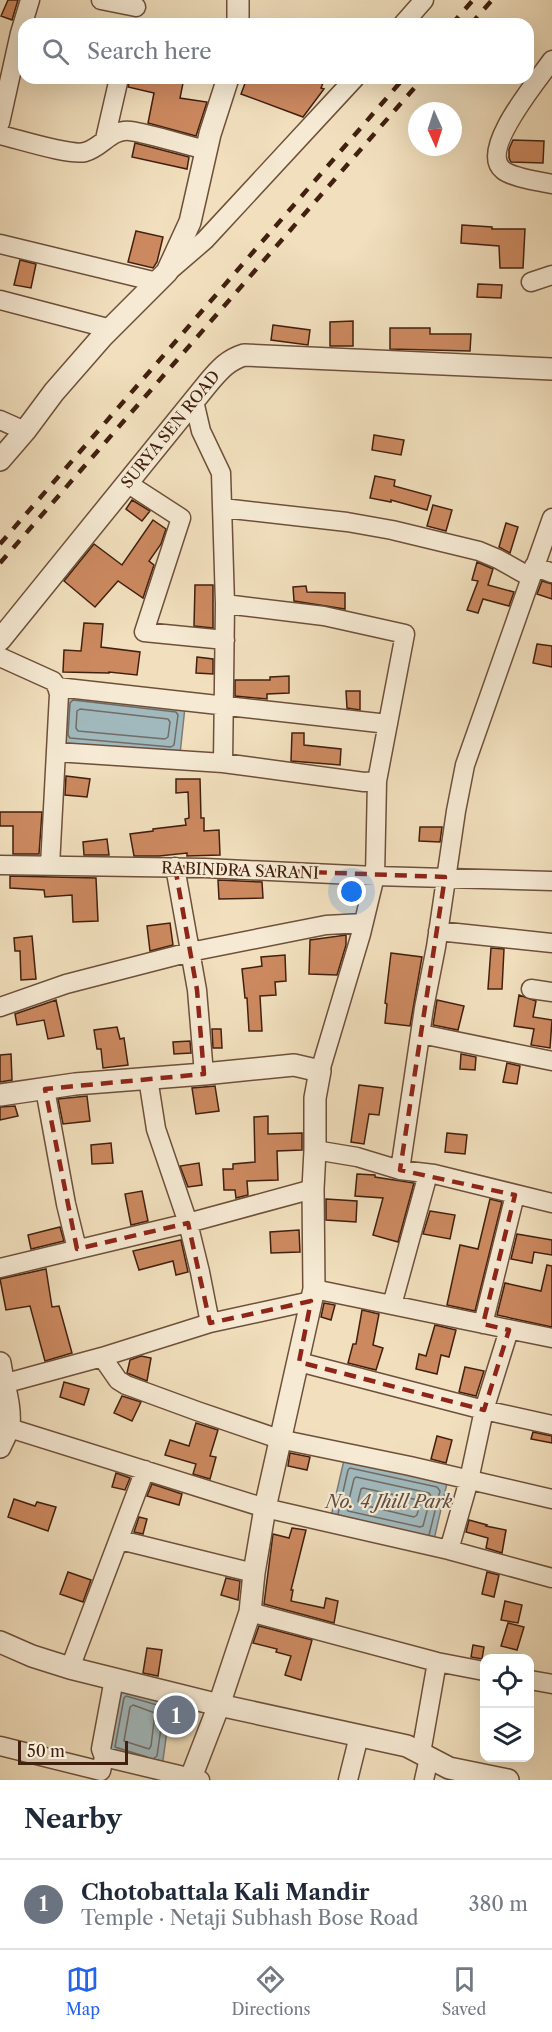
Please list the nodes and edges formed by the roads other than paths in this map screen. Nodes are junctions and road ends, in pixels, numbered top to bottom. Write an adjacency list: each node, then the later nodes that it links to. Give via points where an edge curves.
1 (30, 0): 6 (street)
2 (101, 0): 5 (street)
3 (238, 0): 7 (street)
4 (424, 0): 8 (street)
5 (136, 10)
6 (25, 18)
7 (238, 18)
8 (408, 18)
9 (18, 42): 14 (street)
10 (552, 60): 18 (street, via 502,132 496,151 502,170)
11 (118, 84): 16 (street)
12 (226, 84): 17 (street)
13 (349, 84): 21 (street, via 205,240)
14 (0, 123)
15 (0, 135): 16 (street, via 83,153)
16 (105, 139): 17 (street, via 129,131)
17 (206, 150): 21 (street, via 190,222)
18 (552, 184)
19 (0, 244): 21 (street)
20 (552, 275): 22 (street)
21 (162, 277): 24 (street)
22 (531, 282)
23 (0, 300): 24 (street)
24 (111, 329): 28 (street)
25 (552, 369): 26 (street, SURYA SEN ROAD, via 244,355 222,367)
26 (194, 401): 30 (street, SURYA SEN ROAD); 31 (street, via 201,431 221,473)
27 (0, 420): 28 (street)
28 (25, 431): 29 (street)
29 (0, 460)
30 (127, 483): 36 (street, via 181,518 144,632); 37 (street, SURYA SEN ROAD)
31 (223, 508): 33 (street, via 392,530 479,551); 35 (street)
32 (552, 519): 33 (street)
33 (532, 571): 34 (street); 49 (street, via 465,765)
34 (552, 573)
35 (225, 604): 36 (street); 41 (street, via 324,616 405,634)
36 (225, 639): 40 (street)
37 (0, 640)
38 (0, 657): 39 (street, via 53,681)
39 (57, 687): 40 (street); 42 (street)
40 (224, 705): 41 (street); 43 (street)
41 (388, 724): 44 (street)
42 (56, 752): 43 (street); 46 (street)
43 (223, 764): 44 (street)
44 (377, 781): 48 (street)
45 (0, 865): 46 (street, RABINDRA SARANI)
46 (50, 866): 47 (street, RABINDRA SARANI)
47 (175, 867): 48 (street, RABINDRA SARANI); 54 (street)
48 (375, 876): 49 (street, RABINDRA SARANI); 51 (street)
49 (445, 877): 50 (street, RABINDRA SARANI); 52 (street)
50 (552, 881)
51 (363, 922): 54 (street, via 326,925); 60 (street)
52 (438, 931): 53 (street); 58 (street)
53 (552, 943)
54 (190, 952): 57 (street, via 66,984); 61 (street)
55 (531, 989): 56 (street)
56 (552, 992)
57 (0, 1006)
58 (421, 1034): 59 (street); 66 (street)
59 (552, 1060)
60 (320, 1071): 61 (street, via 294,1065); 65 (street, via 315,1098)
61 (204, 1074): 62 (street)
62 (148, 1078): 63 (street); 71 (street, via 156,1129)
63 (45, 1089): 64 (street); 72 (street)
64 (0, 1095)
65 (315, 1150): 66 (street); 68 (street)
66 (400, 1170): 67 (street)
67 (428, 1174): 69 (street); 75 (street)
68 (313, 1189): 71 (street); 74 (street)
69 (516, 1195): 70 (street); 77 (street)
70 (552, 1203)
71 (188, 1223): 72 (street); 76 (street)
72 (77, 1250): 73 (street)
73 (0, 1268)
74 (312, 1295): 75 (street); 76 (street); 81 (street)
75 (392, 1305): 77 (street)
76 (210, 1323): 80 (street)
77 (483, 1324): 78 (street)
78 (509, 1330): 79 (street); 83 (street)
79 (552, 1338)
80 (102, 1357): 82 (street); 86 (street, via 126,1385)
81 (299, 1362): 83 (street); 86 (street)
82 (1, 1374): 85 (street, via 8,1401)
83 (484, 1410): 84 (street); 89 (street)
84 (552, 1425)
85 (4, 1426): 87 (street); 88 (street)
86 (279, 1439): 89 (street); 91 (street)
87 (0, 1447)
88 (145, 1470): 91 (street); 92 (street)
89 (470, 1480): 90 (street); 93 (street)
90 (552, 1499)
91 (265, 1508): 93 (street); 94 (street)
92 (120, 1540): 94 (street); 99 (street)
93 (449, 1550): 95 (street)
94 (254, 1573): 96 (street)
95 (552, 1578)
96 (250, 1612): 98 (street); 104 (street)
97 (0, 1642): 99 (street)
98 (437, 1662): 100 (street); 107 (street)
99 (70, 1668): 101 (street)
100 (480, 1670)
101 (114, 1679): 104 (street); 108 (street, via 101,1749)
102 (534, 1681): 103 (street)
103 (552, 1684)
104 (219, 1705): 105 (street); 109 (street)
105 (359, 1736): 107 (street, via 407,1746); 110 (street)
106 (0, 1746): 108 (street, via 101,1771)
107 (425, 1756): 111 (street); 112 (street, via 449,1768)
108 (104, 1757): 109 (street)
109 (194, 1779)
110 (348, 1780)
111 (424, 1780)
112 (508, 1780)

